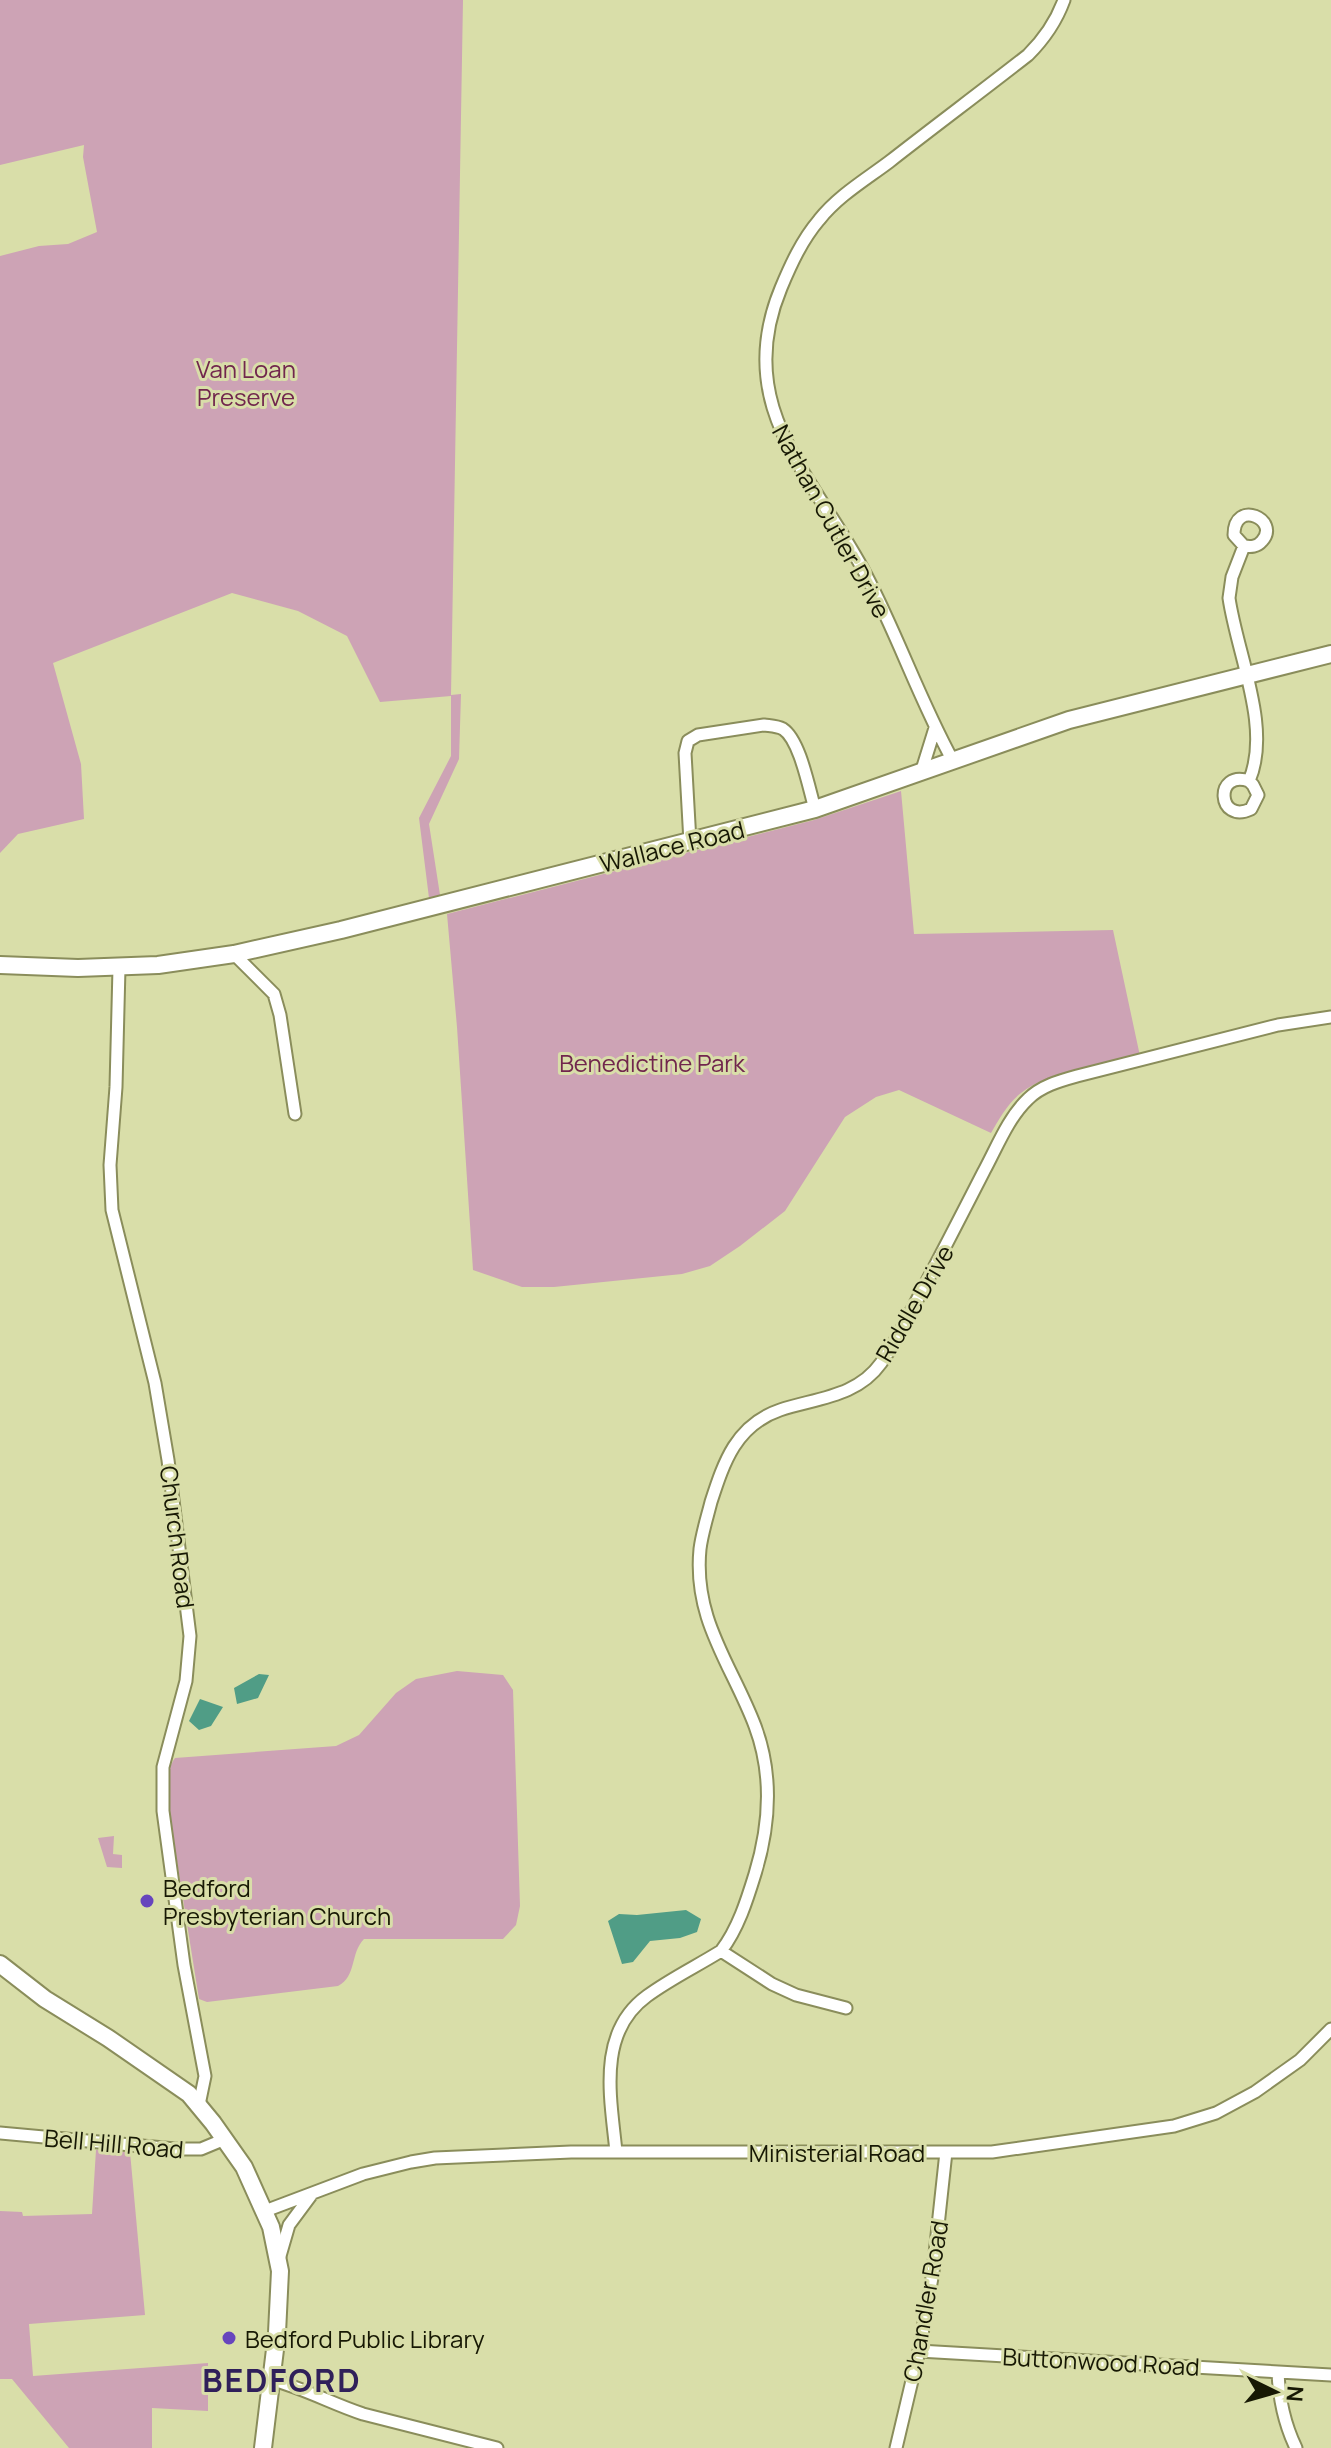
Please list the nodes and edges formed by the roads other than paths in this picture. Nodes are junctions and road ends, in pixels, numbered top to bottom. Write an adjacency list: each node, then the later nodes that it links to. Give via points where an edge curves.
1 (1064, 0): 5 (street, Nathan Cutler Drive, via 1056,21 1028,55 820,219 791,266 768,327 768,393 782,436 868,577)
2 (1244, 546): 4 (street, via 1229,598)
3 (1331, 654): 4 (street, Wallace Road)
4 (1246, 677): 6 (street, Wallace Road, via 1069,720); 8 (street, via 1258,740)
5 (935, 728): 6 (street, Nathan Cutler Drive); 7 (street)
6 (953, 761): 7 (street, Wallace Road)
7 (921, 773): 9 (street, Wallace Road)
8 (1249, 781)
9 (815, 809): 10 (street, Wallace Road); 10 (street, via 785,730 764,725 698,735 688,741 685,753)
10 (690, 842): 11 (street, Wallace Road)
11 (234, 954): 13 (street, Wallace Road); 15 (street, via 274,994)
12 (0, 965): 13 (street, Wallace Road)
13 (119, 968): 20 (street, Church Road, via 110,1188 167,1450 190,1636 162,1793 184,1965 205,2076)
14 (1331, 1017): 16 (street, Riddle Drive, via 1278,1025 1077,1076 1034,1093 1006,1129 879,1366 842,1393 768,1415 734,1443 705,1526 699,1571 713,1636 762,1747 768,1791 757,1868)
15 (295, 1114)
16 (721, 1951): 18 (street, via 796,1995); 23 (street, via 646,1997 618,2033 610,2061)
17 (0, 1964): 20 (street)
18 (846, 2008)
19 (1331, 2029): 24 (street, Ministerial Road, via 1300,2060 1255,2092 1195,2121 1015,2150)
20 (199, 2105): 22 (street)
21 (0, 2133): 22 (street, Bell Hill Road, via 175,2149 201,2149)
22 (225, 2139): 26 (street)
23 (616, 2152): 24 (street, Ministerial Road); 25 (street, Ministerial Road, via 435,2158 388,2167)
24 (946, 2152): 28 (street, Chandler Road, via 939,2238)
25 (314, 2192): 26 (street, Ministerial Road); 27 (street, via 289,2225)
26 (265, 2211): 27 (street)
27 (279, 2261): 31 (street)
28 (919, 2351): 29 (street, Buttonwood Road); 34 (street, Chandler Road)
29 (1278, 2372): 30 (street, Buttonwood Road); 35 (street, via 1284,2416)
30 (1331, 2375)
31 (272, 2380): 32 (street); 33 (street, via 363,2414)
32 (263, 2448)
33 (497, 2448)
34 (896, 2448)
35 (1296, 2448)

